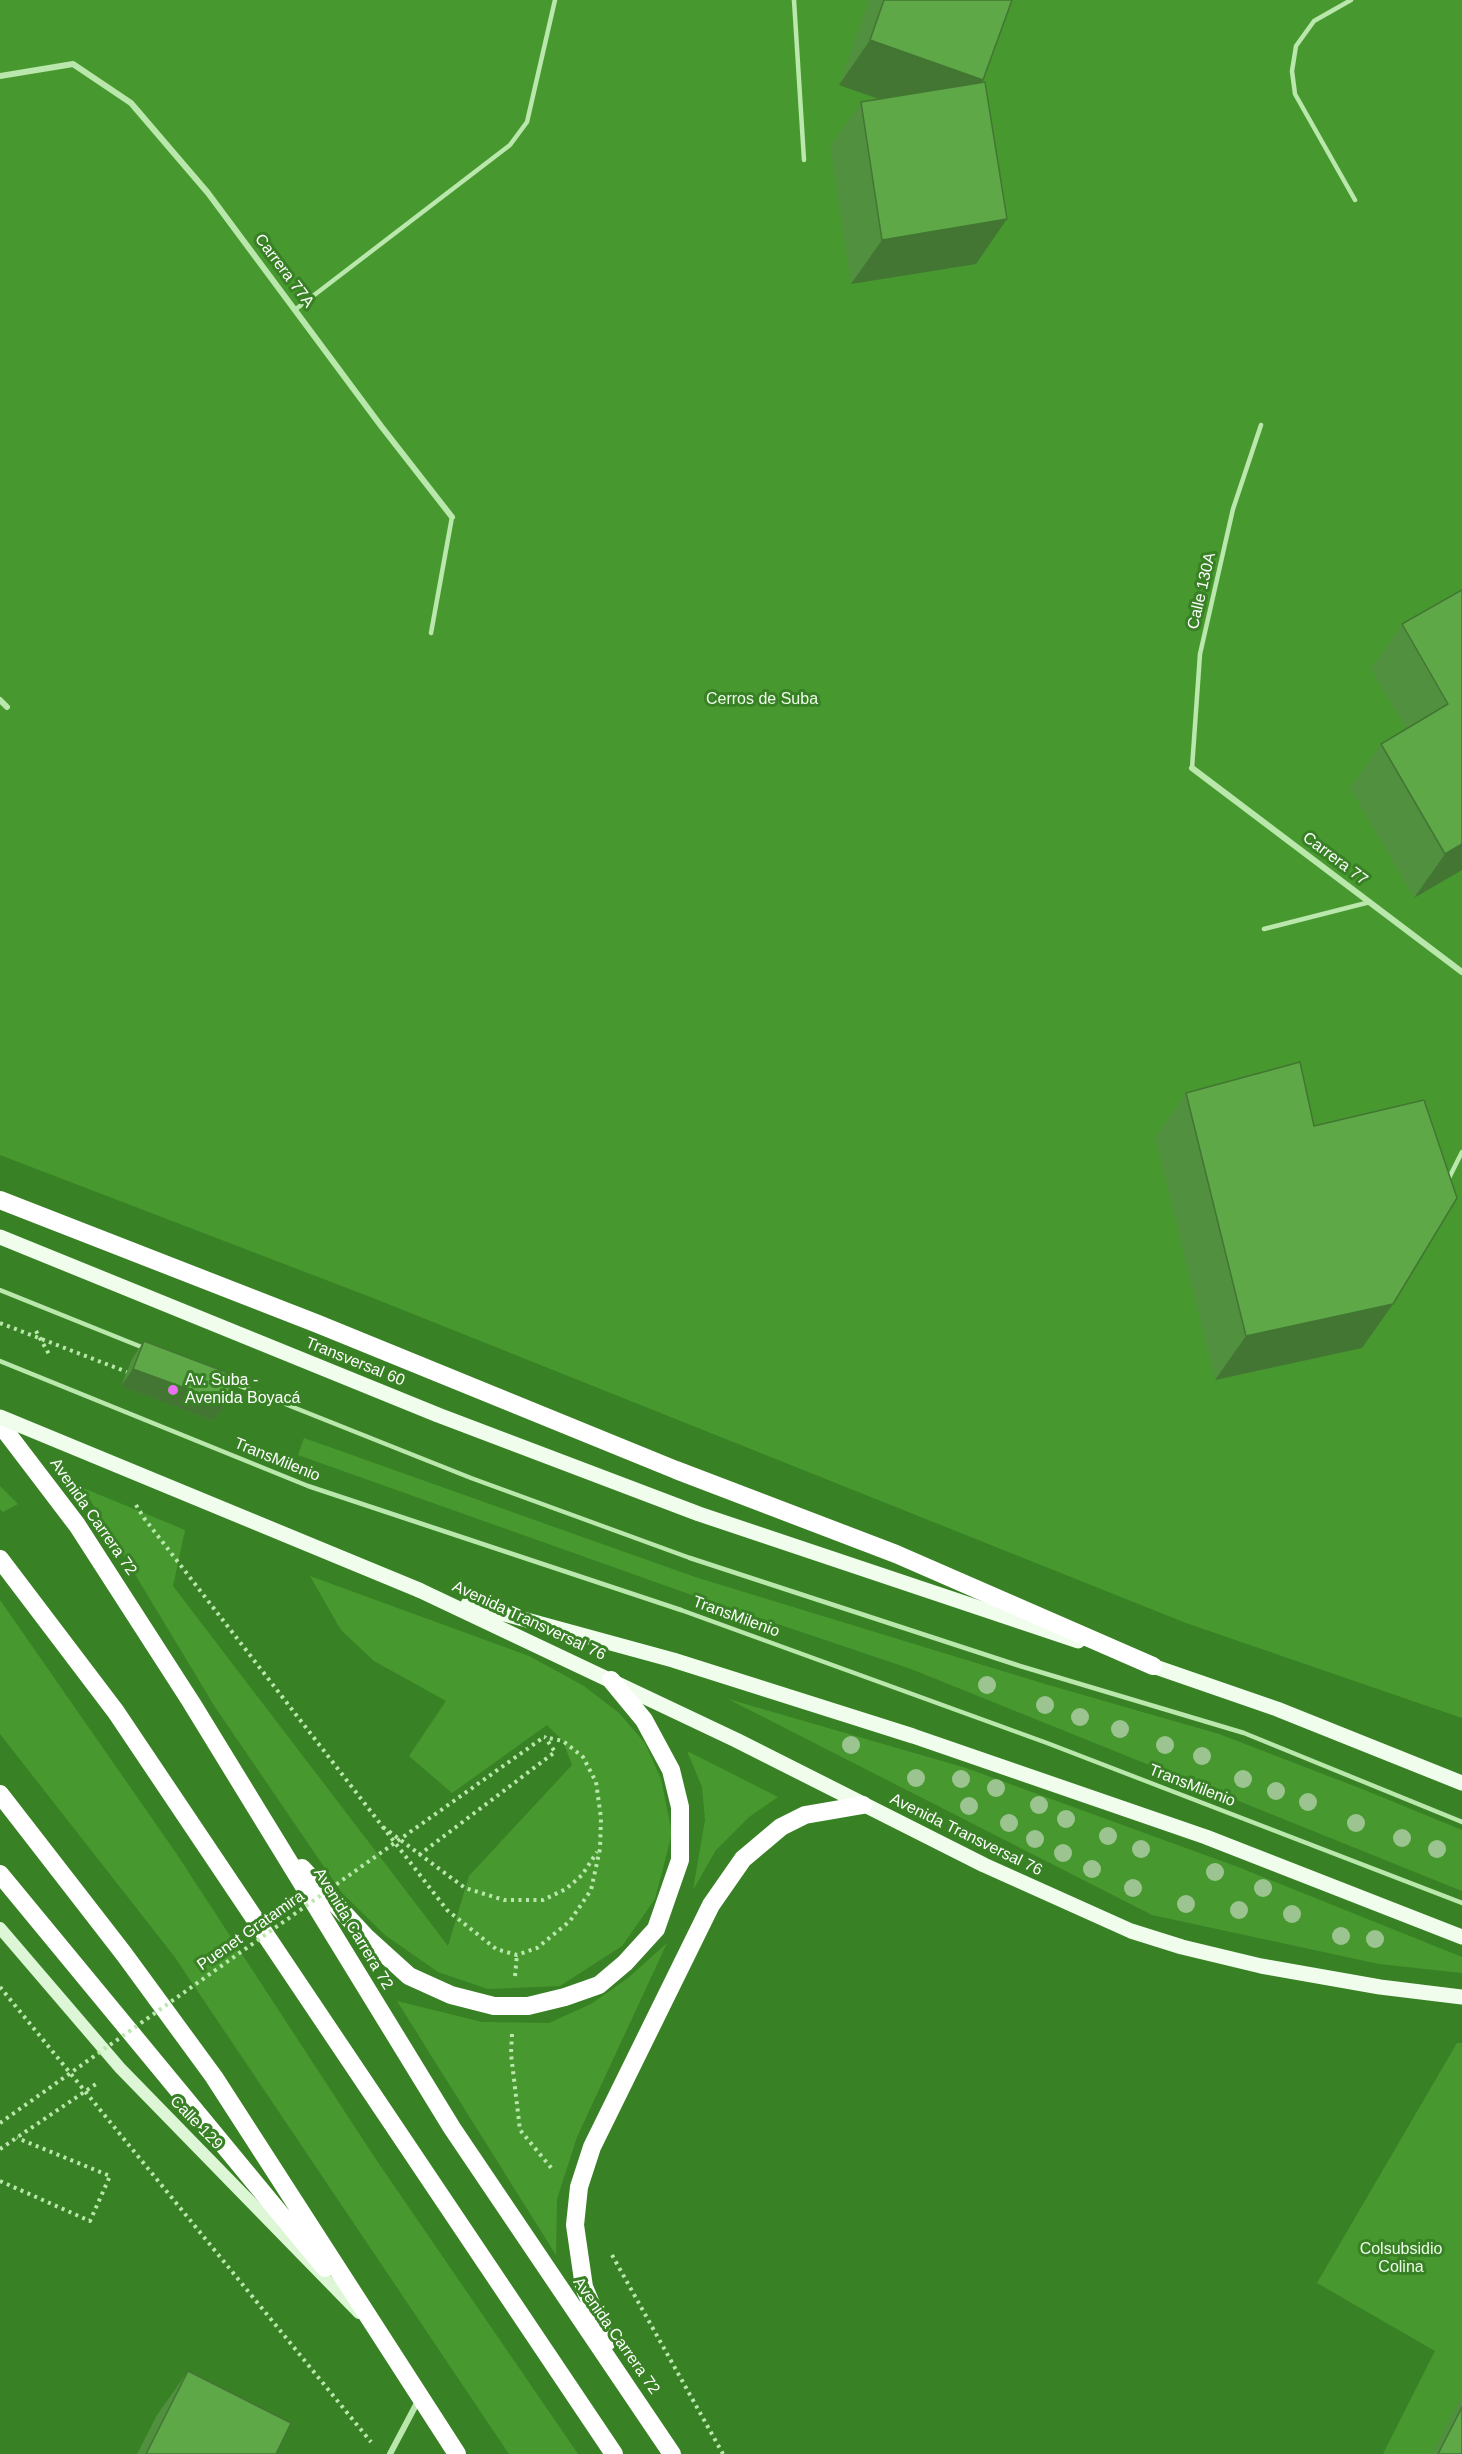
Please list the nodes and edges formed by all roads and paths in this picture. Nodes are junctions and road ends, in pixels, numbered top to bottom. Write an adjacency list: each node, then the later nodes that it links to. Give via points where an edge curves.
1 (555, 0): 7 (lane, via 527,122 510,145)
2 (794, 0): 5 (lane)
3 (1351, 0): 6 (lane, via 1314,21 1296,46 1292,71 1295,94)
4 (0, 76): 7 (street, Carrera 77A, via 73,64 131,103 208,193)
5 (804, 160)
6 (1356, 200)
7 (296, 309): 9 (street, Carrera 77A)
8 (1261, 425): 13 (lane, Calle 130A, via 1233,509 1200,654)
9 (452, 517): 10 (lane)
10 (431, 633)
11 (0, 700): 12 (street)
12 (7, 707)
13 (1192, 768): 14 (street, Carrera 77)
14 (1370, 903): 15 (lane); 16 (street, Carrera 77)
15 (1264, 929)
16 (1462, 972)
17 (1462, 1152): 18 (lane)
18 (1444, 1189)
19 (0, 1200): 34 (highway, via 896,1554)
20 (0, 1238): 34 (main road, Transversal 60, via 438,1415 699,1514)
21 (0, 1290): 24 (lane, bridge)
22 (0, 1323): 27 (path)
23 (35, 1330): 25 (path)
24 (150, 1350)
25 (53, 1360)
26 (0, 1361): 46 (lane, TransMilenio, bridge, via 308,1486 681,1610 1047,1743)
27 (127, 1372)
28 (224, 1380): 41 (lane, bridge, via 471,1478 690,1558 1020,1666 1244,1734)
29 (0, 1417): 33 (main road, bridge)
30 (0, 1424): 42 (highway, Avenida Carrera 72, via 77,1525)
31 (135, 1502): 40 (path)
32 (0, 1559): 66 (highway, via 116,1712)
33 (423, 1592): 35 (main road, Avenida Transversal 76); 48 (main road, Avenida Transversal 76, via 673,1660 913,1736 1206,1838)
34 (1153, 1666): 37 (main road, via 1276,1709)
35 (611, 1680): 39 (main road, Avenida Transversal 76); 42 (highway, via 644,1720 671,1770 680,1807 680,1860 656,1929 625,1964 599,1985 528,2006 494,2006 430,1986 409,1976 367,1938)
36 (544, 1737): 43 (path, via 563,1741 583,1757 596,1782); 44 (path, via 555,1752); 54 (path, Puenet Gratamira, bridge)
37 (1462, 1784)
38 (0, 1794): 60 (highway, via 214,2077)
39 (863, 1805): 50 (main road, Avenida Transversal 76, via 1035,1889 1182,1947 1261,1966); 61 (highway, via 805,1815 781,1827 743,1859 711,1905 592,2147 579,2187 574,2225 577,2251 591,2306)
40 (377, 1822): 43 (path, via 447,1910 496,1949 517,1955 537,1948 570,1921 591,1890); 44 (path)
41 (1462, 1822)
42 (274, 1838): 61 (highway, Avenida Carrera 72, via 452,2128)
43 (600, 1849): 44 (path, via 582,1875 566,1889 543,1900 504,1900 465,1888)
44 (419, 1855)
45 (0, 1874): 60 (highway)
46 (1462, 1903)
47 (0, 1928): 52 (main road, Calle 129)
48 (1462, 1937)
49 (0, 1987): 53 (path)
50 (1462, 1997)
51 (511, 2054): 57 (path, via 520,2130)
52 (120, 2068): 53 (path); 60 (main road, Calle 129)
53 (86, 2091): 55 (path); 63 (path)
54 (0, 2123)
55 (17, 2138): 56 (path); 58 (path, via 110,2176 90,2221)
56 (0, 2149)
57 (552, 2169)
58 (0, 2181)
59 (607, 2247): 68 (path)
60 (378, 2332): 62 (highway)
61 (625, 2382): 67 (highway, Avenida Carrera 72)
62 (420, 2398): 64 (street); 65 (highway)
63 (373, 2445)
64 (390, 2454)
65 (457, 2454)
66 (614, 2454)
67 (672, 2454)
68 (723, 2454)

